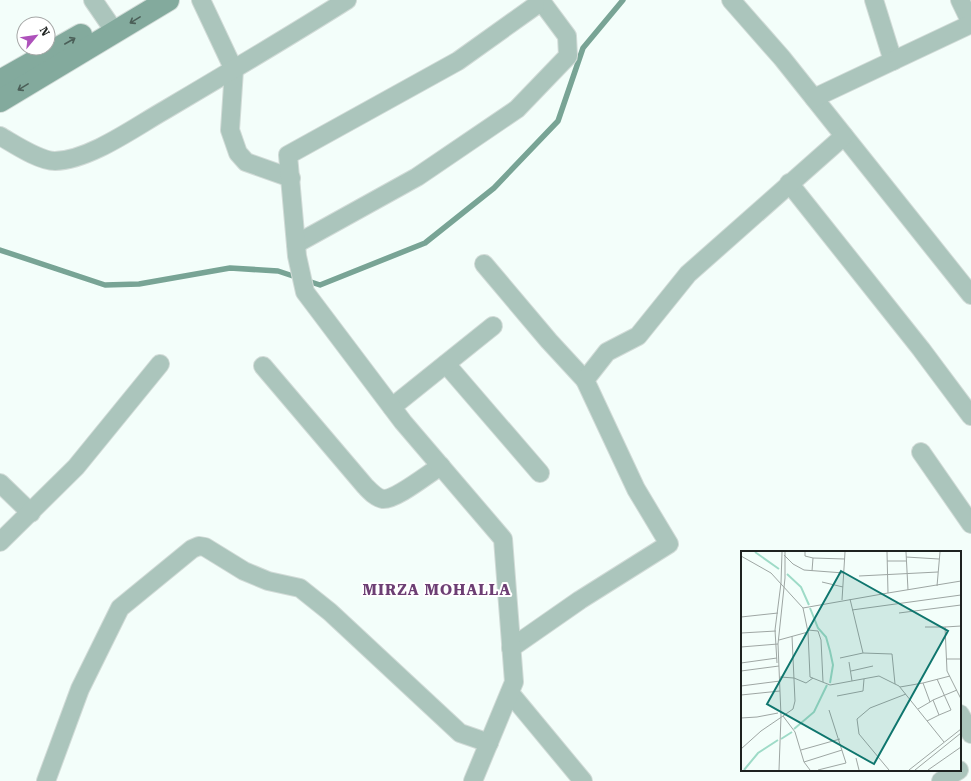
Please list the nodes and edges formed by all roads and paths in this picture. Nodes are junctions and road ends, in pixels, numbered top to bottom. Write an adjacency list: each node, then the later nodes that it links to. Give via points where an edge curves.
1 (93, 0): 11 (street)
2 (140, 0): 11 (main road)
3 (168, 0): 11 (main road, one-way to 11)
4 (201, 0): 13 (street)
5 (347, 0): 13 (street)
6 (731, 0): 15 (street)
7 (874, 0): 12 (street)
8 (960, 0): 10 (street)
9 (537, 2): 19 (street, via 458,61 288,155); 21 (street, via 567,36 568,56 528,99 417,177)
10 (971, 23): 12 (street)
11 (111, 26): 14 (main road, one-way to 11); 16 (main road, one-way to 16)
12 (893, 61): 15 (street)
13 (234, 70): 17 (street, via 103,146 73,157 55,161 44,159); 19 (street, via 230,130 238,153 246,162)
14 (0, 81)
15 (814, 98): 18 (street)
16 (0, 101)
17 (0, 136)
18 (844, 136): 20 (street); 23 (street)
19 (291, 178): 21 (street)
20 (789, 183): 28 (street, via 688,274 638,336 607,352); 30 (street)
21 (296, 250): 29 (street, via 305,292)
22 (484, 264): 28 (street)
23 (971, 295)
24 (493, 326): 26 (street)
25 (160, 364): 35 (street, via 76,467)
26 (446, 364): 29 (street); 33 (street)
27 (263, 366): 32 (street, via 375,495 382,498 392,497)
28 (585, 380): 38 (street, via 636,489 669,544 580,600)
29 (392, 407): 32 (street)
30 (971, 416)
31 (921, 452): 36 (street)
32 (441, 466): 38 (street, via 503,539)
33 (540, 473)
34 (0, 483): 35 (street)
35 (31, 513): 37 (street)
36 (971, 524)
37 (0, 542)
38 (511, 648): 39 (street, via 514,682)
39 (510, 693): 42 (street); 48 (street)
40 (961, 716): 41 (street)
41 (971, 734)
42 (489, 743): 46 (street, via 460,733 330,612 300,588 268,581 244,572 205,547 199,546 120,608 80,690); 47 (street)
43 (971, 762): 44 (street)
44 (961, 769)
45 (957, 771): 49 (street)
46 (46, 781)
47 (473, 781)
48 (583, 781)
49 (941, 781)

